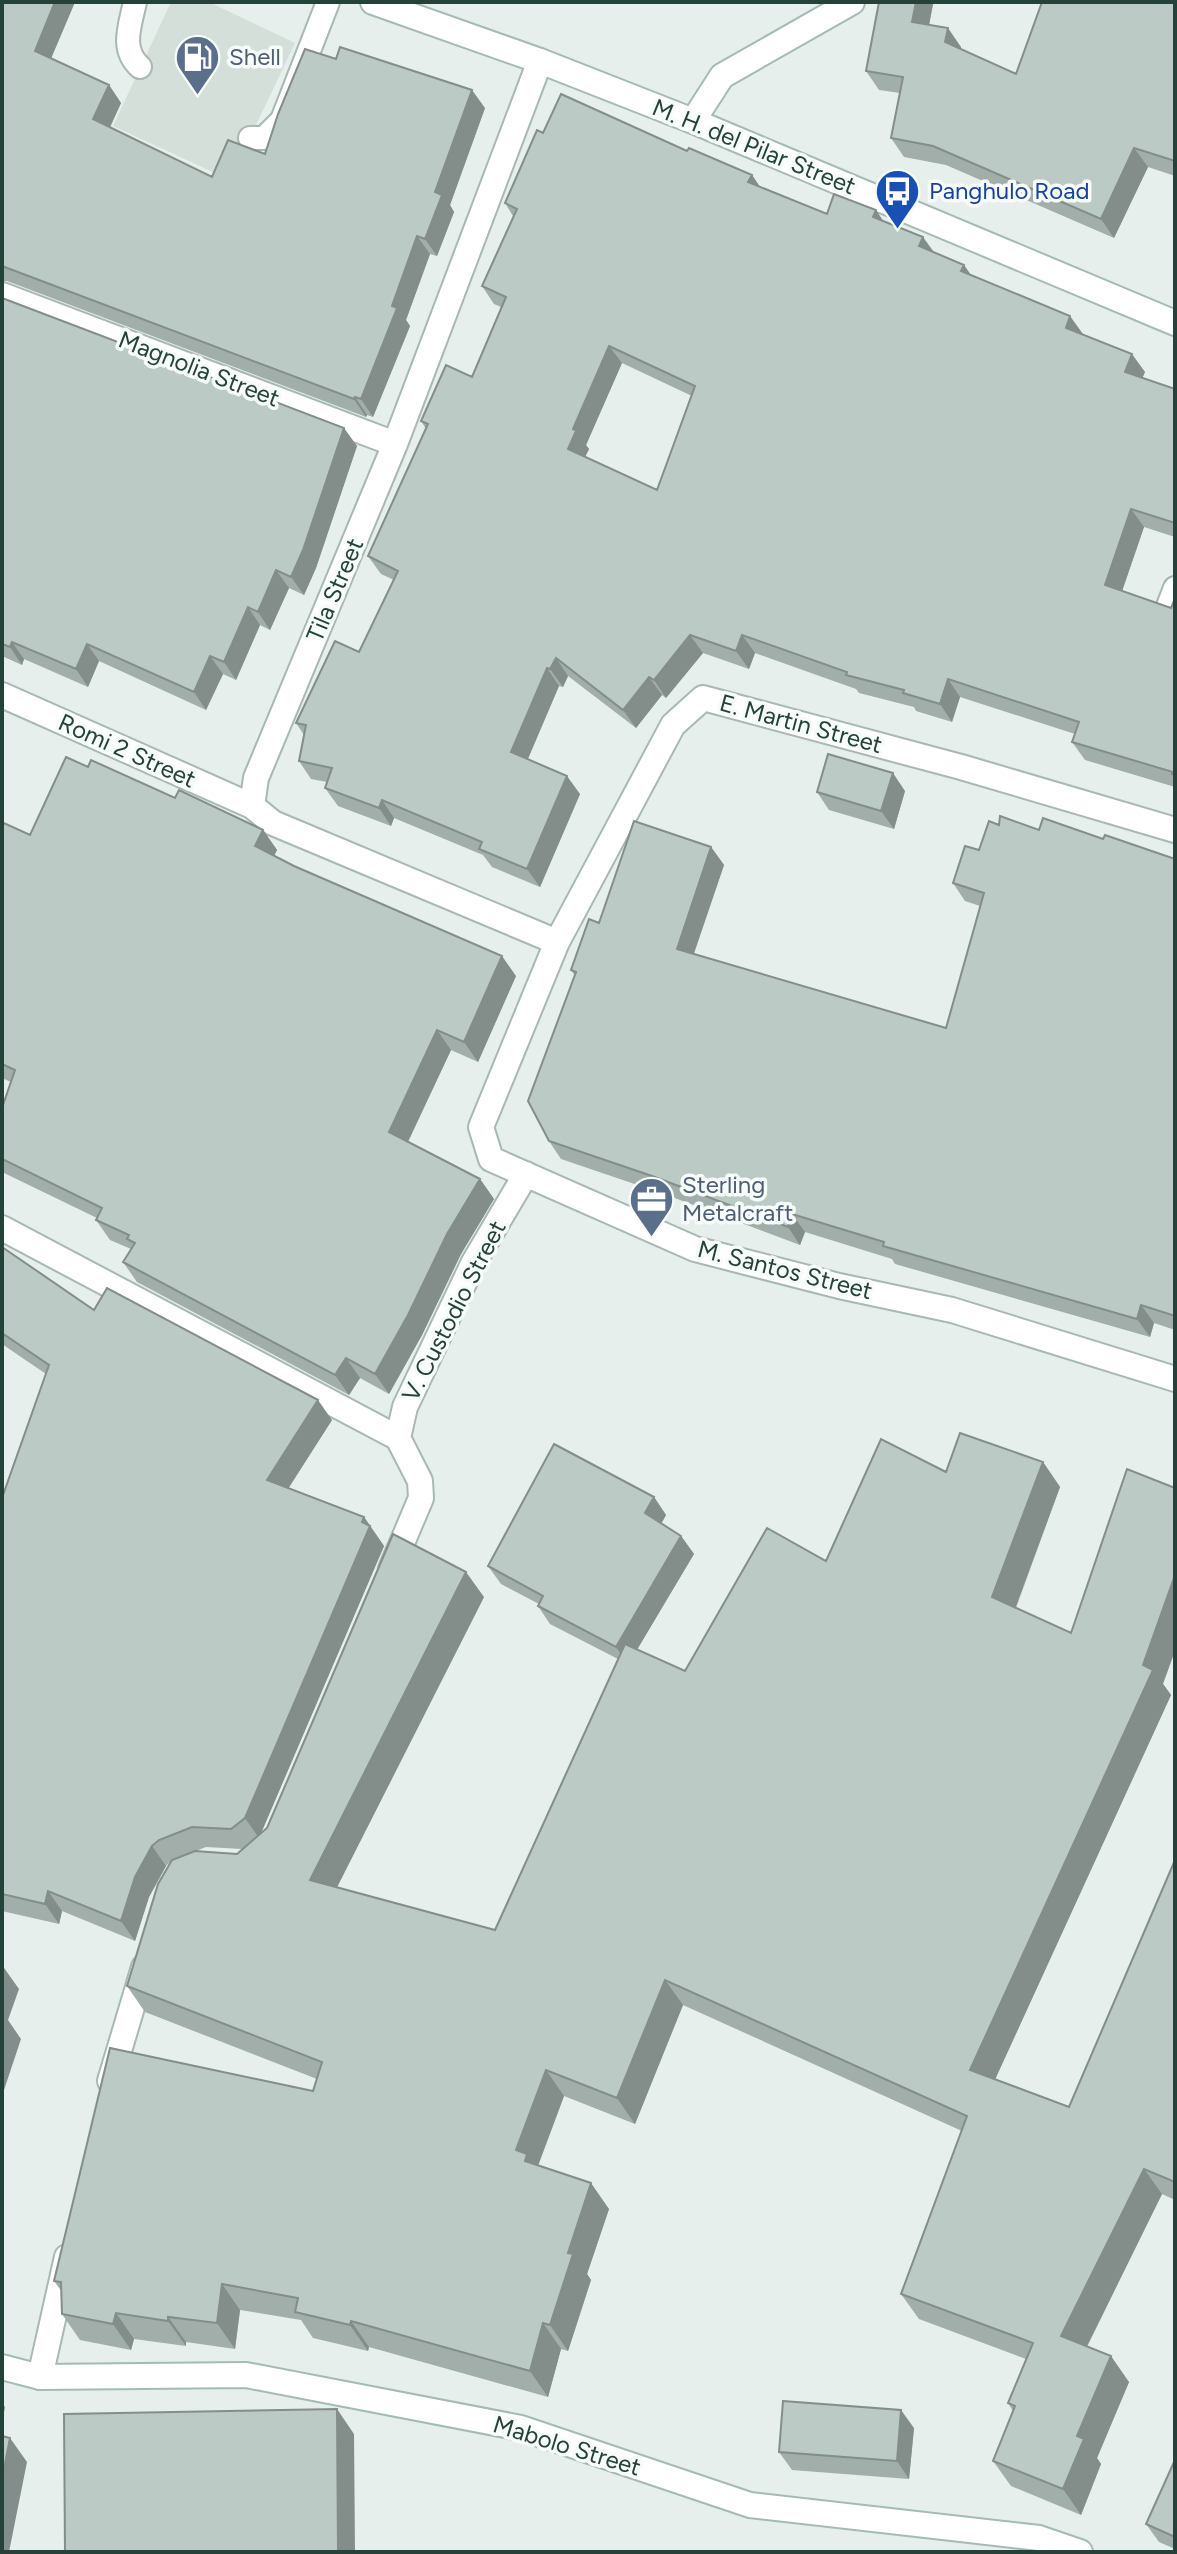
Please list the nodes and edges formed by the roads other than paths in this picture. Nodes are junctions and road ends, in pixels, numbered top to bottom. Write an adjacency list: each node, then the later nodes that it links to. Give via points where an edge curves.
1 (135, 2): 6 (lane, via 126,41)
2 (328, 2): 8 (lane, via 282,120 264,138)
3 (373, 2): 5 (street, M. H. del Pilar Street)
4 (852, 2): 7 (street, via 722,76)
5 (540, 61): 7 (street, M. H. del Pilar Street); 11 (street, Tila Street)
6 (140, 67)
7 (693, 121): 10 (street, M. H. del Pilar Street)
8 (250, 138)
9 (2, 295): 11 (street, Magnolia Street)
10 (1175, 323)
11 (395, 444): 13 (street, Tila Street, via 256,778)
12 (2, 695): 13 (street, Romi 2 Street)
13 (252, 806): 15 (street, via 273,823)
14 (1175, 830): 15 (street, E. Martin Street, via 703,698 673,725)
15 (557, 942): 16 (street, M. Santos Street, via 481,1127 491,1159)
16 (526, 1174): 18 (street, M. Santos Street, via 695,1249 952,1310); 19 (street, V. Custodio Street, via 474,1262 405,1407)
17 (2, 1228): 19 (street)
18 (1175, 1379)
19 (398, 1438): 20 (street, via 420,1481 421,1498)
20 (384, 1585)
21 (150, 1946): 22 (street)
22 (104, 2103)
23 (71, 2240): 25 (street)
24 (2, 2367): 25 (street, Mabolo Street)
25 (40, 2377): 26 (street, Mabolo Street, via 246,2375 521,2428 750,2505 1039,2538)
26 (1080, 2552)

